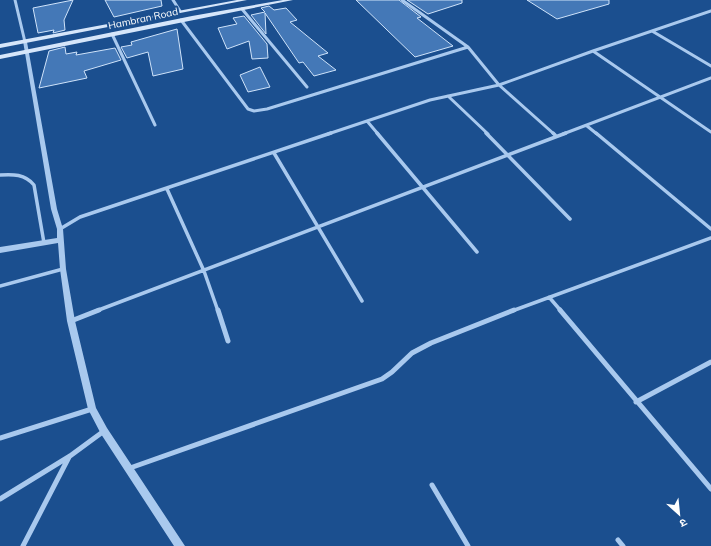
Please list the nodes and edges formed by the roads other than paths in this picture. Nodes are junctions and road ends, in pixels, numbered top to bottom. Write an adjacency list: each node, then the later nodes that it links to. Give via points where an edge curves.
1 (15, 0): 12 (street)
2 (173, 0): 7 (street)
3 (241, 0): 7 (main road, Hambran Road)
4 (291, 0): 6 (main road, Hambran Road)
5 (402, 0): 14 (street)
6 (242, 9): 9 (main road, Hambran Road); 21 (street)
7 (180, 11): 12 (main road, Hambran Road)
8 (711, 11): 10 (street)
9 (181, 20): 11 (main road, Hambran Road); 14 (street, via 248,109 254,111)
10 (652, 31): 15 (street); 18 (street)
11 (112, 34): 16 (main road, Hambran Road); 25 (street)
12 (25, 42): 13 (main road, Hambran Road); 16 (street)
13 (0, 46)
14 (468, 47): 20 (street)
15 (593, 50): 20 (street); 23 (street)
16 (26, 52): 17 (main road, Hambran Road); 36 (street, via 54,209)
17 (0, 57)
18 (711, 66)
19 (711, 78): 23 (street)
20 (499, 85): 22 (street); 28 (street)
21 (307, 87)
22 (448, 96): 24 (street); 30 (street)
23 (661, 98): 26 (street); 27 (street)
24 (368, 121): 29 (street); 32 (street)
25 (155, 125)
26 (587, 126): 28 (street); 37 (street)
27 (711, 132)
28 (556, 136): 30 (street)
29 (274, 153): 33 (street); 35 (street)
30 (509, 156): 32 (street); 34 (street)
31 (0, 175): 40 (street, via 22,175 30,178 34,184)
32 (423, 188): 35 (street); 42 (street)
33 (167, 189): 36 (street, via 80,217); 44 (street)
34 (570, 219)
35 (318, 228): 44 (street); 47 (street)
36 (60, 229): 39 (street)
37 (711, 229)
38 (711, 238): 46 (street)
39 (60, 240): 40 (street); 43 (street)
40 (44, 243): 41 (street)
41 (0, 250)
42 (477, 252)
43 (63, 269): 45 (street); 48 (street)
44 (204, 271): 48 (street); 49 (street)
45 (0, 286)
46 (549, 297): 51 (street); 56 (street, via 423,346 382,378)
47 (362, 301)
48 (71, 321): 52 (street)
49 (228, 341)
50 (711, 362): 51 (street)
51 (636, 402): 58 (street)
52 (92, 409): 53 (street); 54 (street)
53 (104, 431): 55 (street); 56 (street)
54 (0, 438)
55 (70, 456): 59 (street); 61 (street)
56 (130, 468): 62 (street)
57 (432, 485): 63 (street)
58 (711, 489)
59 (0, 500)
60 (618, 540): 64 (street)
61 (24, 546)
62 (180, 546)
63 (468, 546)
64 (623, 546)

